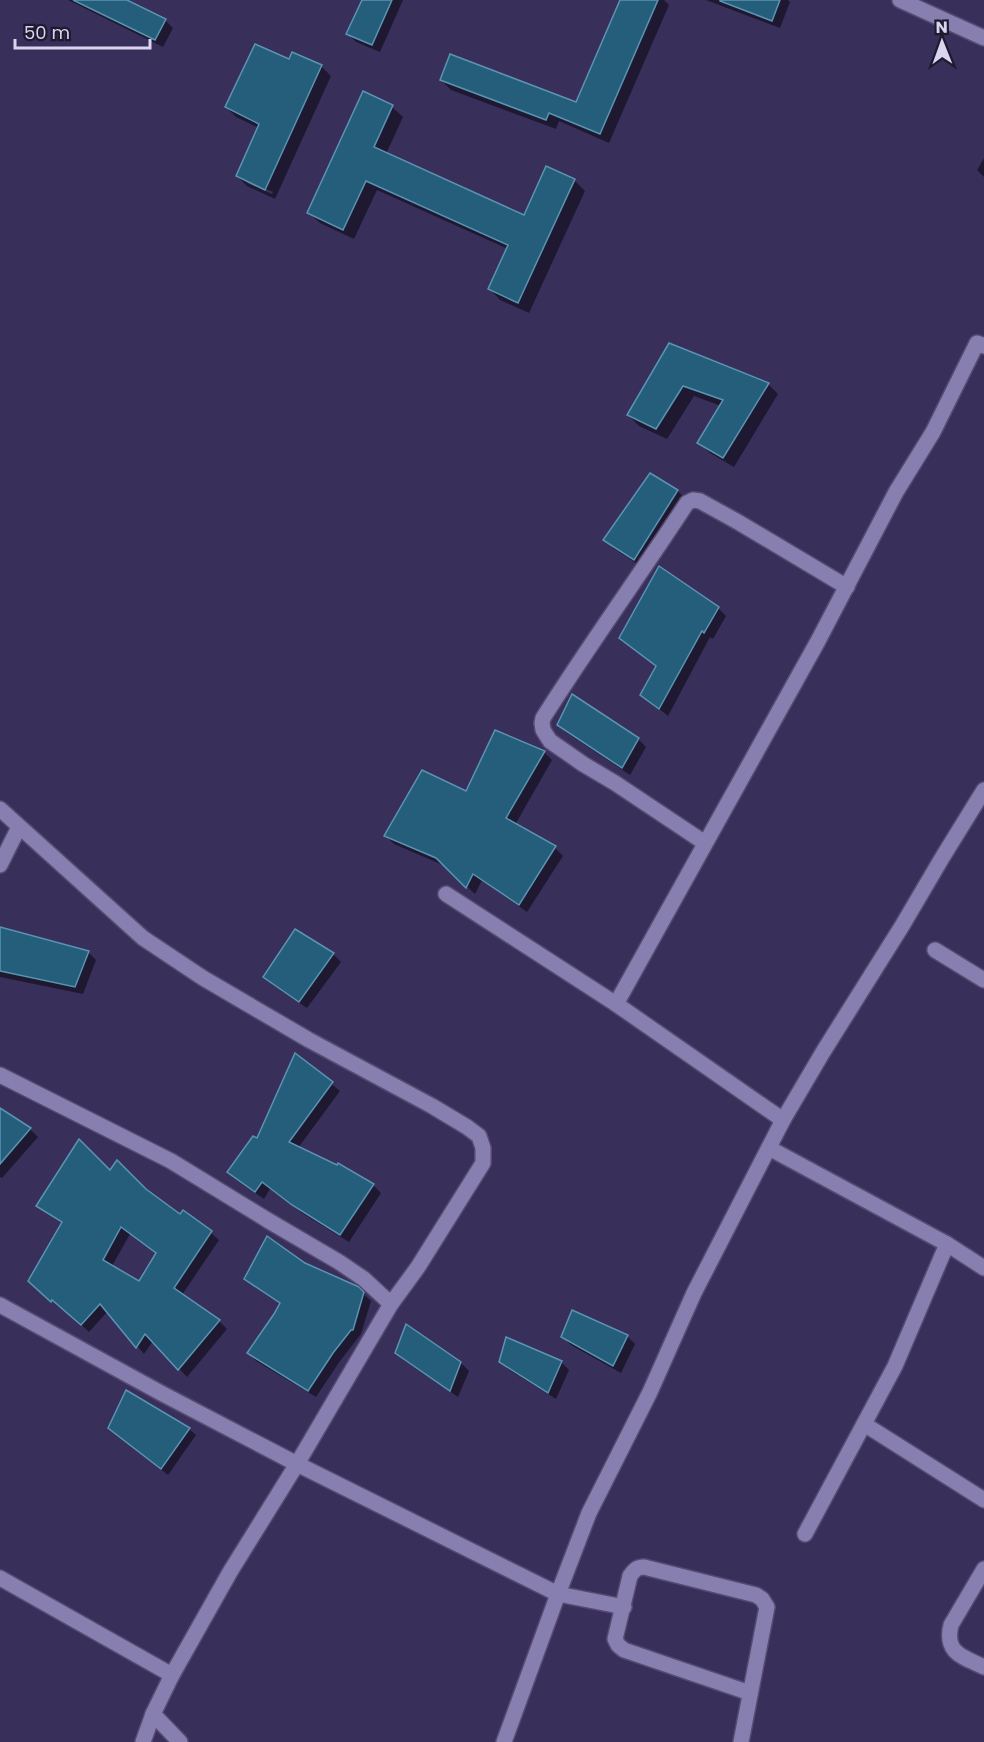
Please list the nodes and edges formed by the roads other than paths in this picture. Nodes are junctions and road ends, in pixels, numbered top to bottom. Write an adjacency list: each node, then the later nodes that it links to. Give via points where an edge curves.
1 (900, 0): 2 (street)
2 (984, 38)
3 (984, 346): 4 (street, via 977,343 933,432 896,492)
4 (847, 587): 8 (street); 8 (street, via 693,500 687,503 543,718 543,730 550,741)
5 (984, 790): 15 (street)
6 (0, 809): 7 (street)
7 (19, 827): 9 (street); 19 (street, via 143,938 299,1035 432,1106 479,1136 483,1162)
8 (705, 843): 13 (street)
9 (0, 865)
10 (446, 894): 13 (street)
11 (935, 950): 12 (street)
12 (984, 980)
13 (616, 1004): 15 (street)
14 (0, 1076): 19 (street, via 171,1161 339,1262)
15 (783, 1120): 16 (street)
16 (769, 1148): 17 (street); 27 (street, via 694,1293 589,1513)
17 (947, 1245): 18 (street); 21 (street, via 895,1366)
18 (984, 1268)
19 (391, 1304): 22 (street)
20 (0, 1305): 22 (street)
21 (864, 1424): 23 (street); 24 (street)
22 (297, 1464): 27 (street); 30 (street)
23 (984, 1500)
24 (805, 1534)
25 (984, 1569): 29 (street, via 949,1634 951,1646 959,1655)
26 (0, 1578): 30 (street)
27 (558, 1593): 28 (street); 35 (street)
28 (624, 1607): 31 (street, via 615,1639 624,1650); 31 (street, via 630,1576 639,1567 762,1599 767,1606)
29 (984, 1667)
30 (172, 1675): 32 (street)
31 (750, 1693): 36 (street)
32 (153, 1714): 33 (street); 34 (street)
33 (143, 1742)
34 (180, 1742)
35 (504, 1742)
36 (741, 1742)

